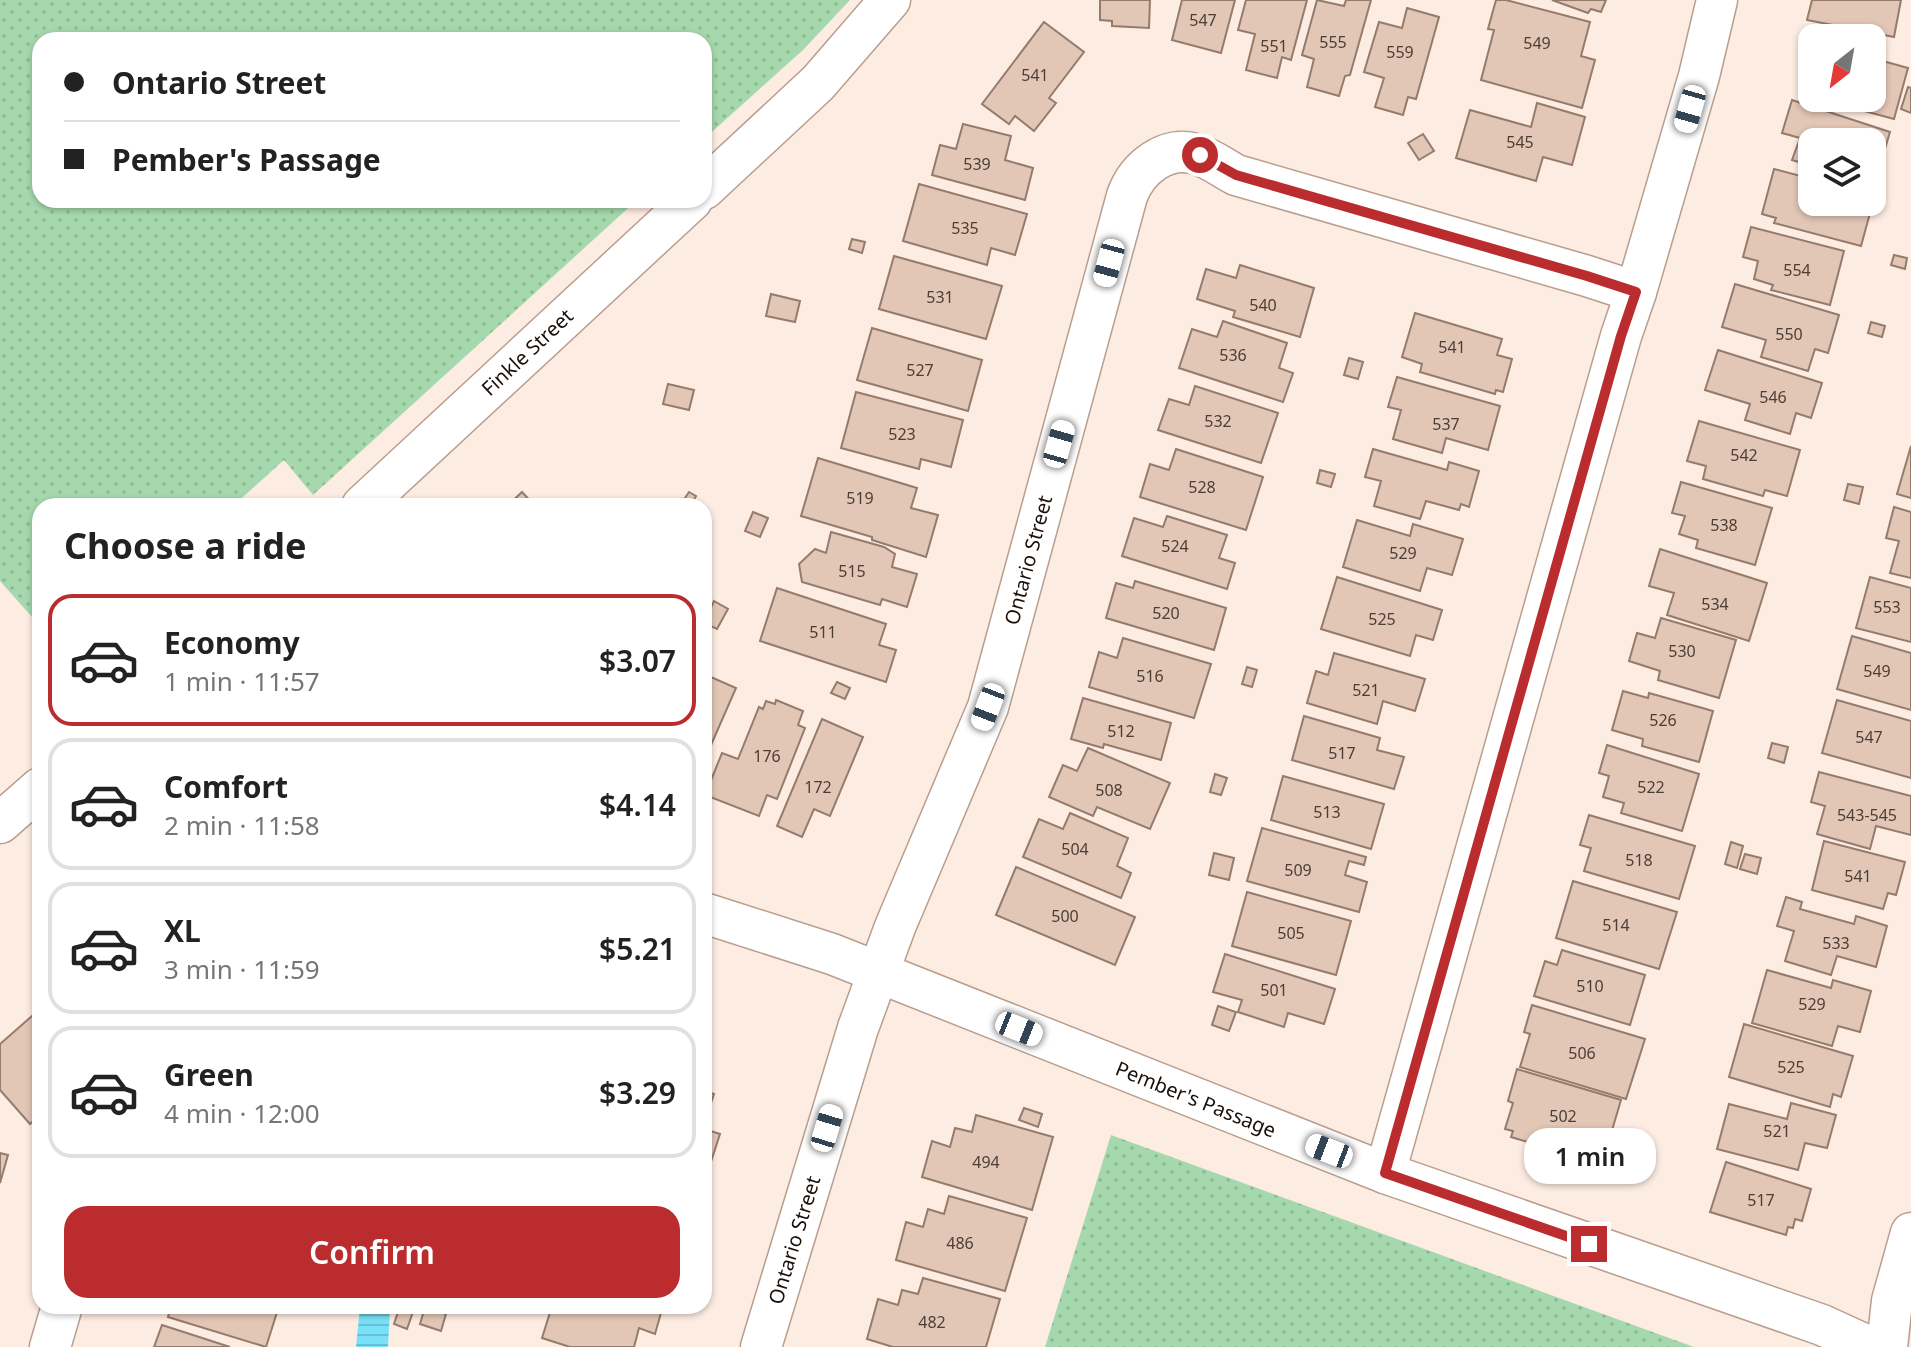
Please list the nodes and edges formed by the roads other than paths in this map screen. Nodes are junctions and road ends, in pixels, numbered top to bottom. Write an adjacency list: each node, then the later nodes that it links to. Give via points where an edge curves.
1 (890, 0): 3 (street, via 818,83)
2 (1717, 0): 5 (street)
3 (712, 182)
4 (683, 208): 6 (street, Finkle Street)
5 (1636, 292): 10 (street, Ontario Street, via 1251,180 1194,153 1171,154 1145,167 1127,196 988,707); 11 (street)
6 (371, 498)
7 (32, 795): 8 (street)
8 (0, 823)
9 (712, 916): 10 (street, Pember's Passage)
10 (878, 973): 11 (street, Pember's Passage); 15 (street, Ontario Street)
11 (1385, 1173): 16 (street, Pember's Passage, via 1822,1325)
12 (1911, 1233): 17 (street, via 1892,1301)
13 (60, 1314): 14 (street)
14 (50, 1347)
15 (761, 1347)
16 (1870, 1347)
17 (1887, 1347)

